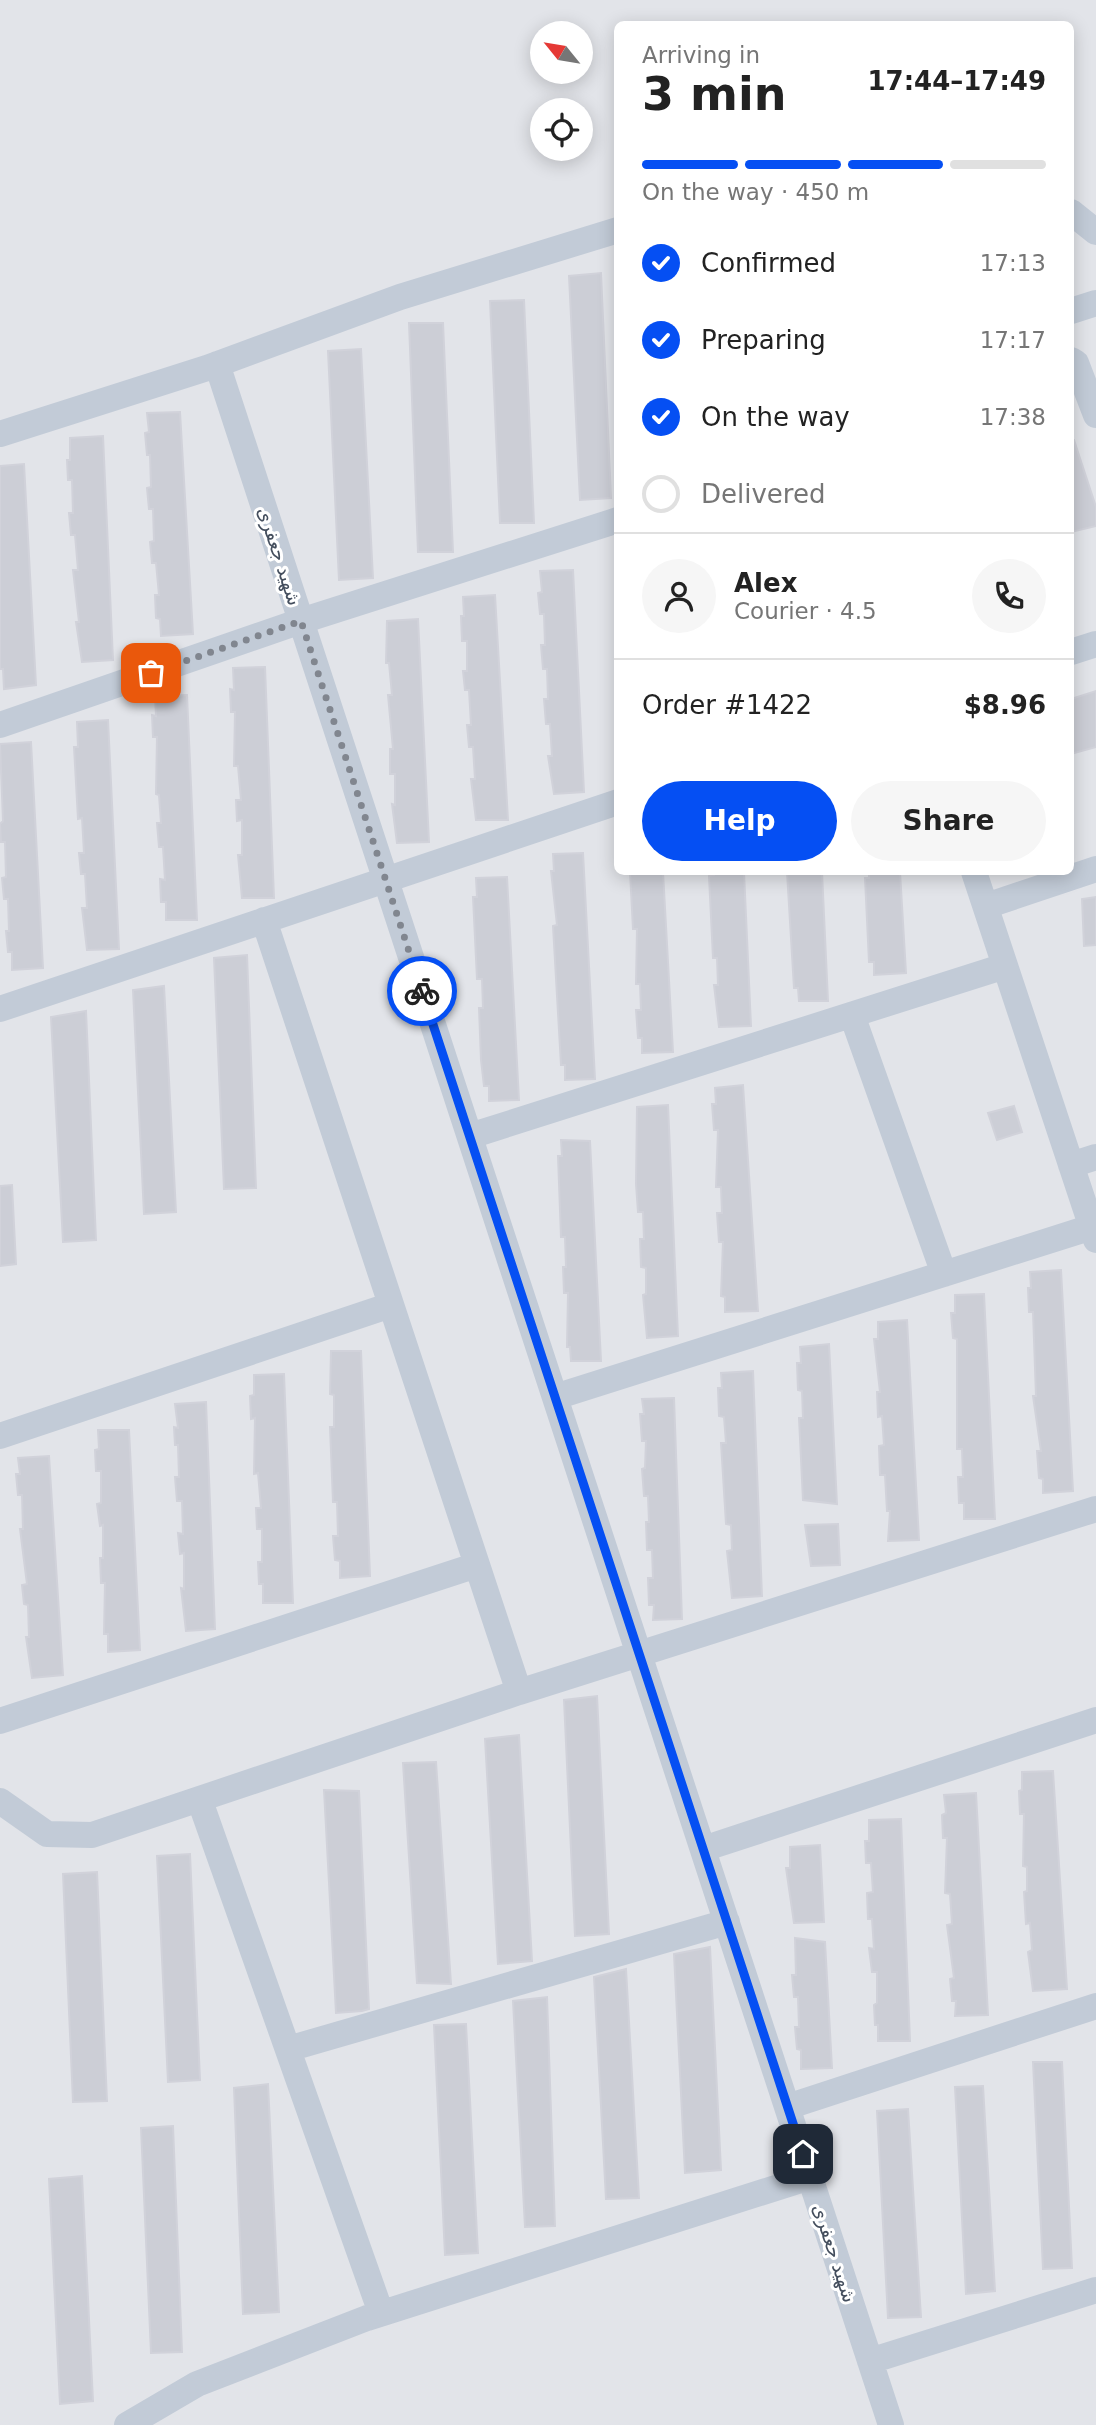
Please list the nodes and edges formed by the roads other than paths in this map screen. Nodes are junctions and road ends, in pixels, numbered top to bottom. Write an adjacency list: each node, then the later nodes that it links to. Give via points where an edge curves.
1 (1074, 214): 3 (street)
2 (614, 231): 7 (street, via 400,298)
3 (1096, 232)
4 (1096, 303): 5 (street)
5 (1074, 310)
6 (1074, 362): 8 (street)
7 (217, 364): 9 (street); 11 (street, شهید جعفری)
8 (1096, 415)
9 (0, 434)
10 (614, 521): 11 (street)
11 (301, 621): 14 (street); 18 (street, شهید جعفری)
12 (1096, 644): 13 (street)
13 (1074, 651)
14 (0, 725)
15 (614, 803): 18 (street)
16 (1096, 869): 19 (street)
17 (975, 875): 19 (street)
18 (385, 878): 20 (street); 24 (street, شهید جعفری)
19 (986, 906): 21 (street)
20 (264, 920): 22 (street); 28 (street)
21 (1005, 966): 23 (street); 25 (street)
22 (0, 1009)
23 (852, 1015): 24 (street); 27 (street)
24 (470, 1136): 29 (street, شهید جعفری)
25 (1084, 1161): 26 (street)
26 (1094, 1233): 27 (street)
27 (944, 1274): 29 (street)
28 (391, 1305): 30 (street); 32 (street)
29 (555, 1396): 33 (street, شهید جعفری)
30 (0, 1436)
31 (1096, 1509): 33 (street)
32 (477, 1565): 34 (street); 36 (street)
33 (639, 1654): 34 (street); 39 (street, شهید جعفری)
34 (519, 1692): 38 (street)
35 (1096, 1720): 39 (street)
36 (0, 1721)
37 (0, 1801): 38 (street, via 47,1833 68,1836 92,1835)
38 (200, 1801): 42 (street)
39 (703, 1849): 40 (street, شهید جعفری)
40 (727, 1922): 42 (street); 43 (street, شهید جعفری)
41 (1096, 2006): 43 (street)
42 (288, 2049): 46 (street)
43 (787, 2107): 44 (street, شهید جعفری)
44 (810, 2177): 46 (street); 47 (street, شهید جعفری)
45 (1096, 2290): 47 (street)
46 (381, 2313): 48 (street, via 197,2384)
47 (870, 2361): 49 (street, شهید جعفری)
48 (127, 2425)
49 (891, 2425)

